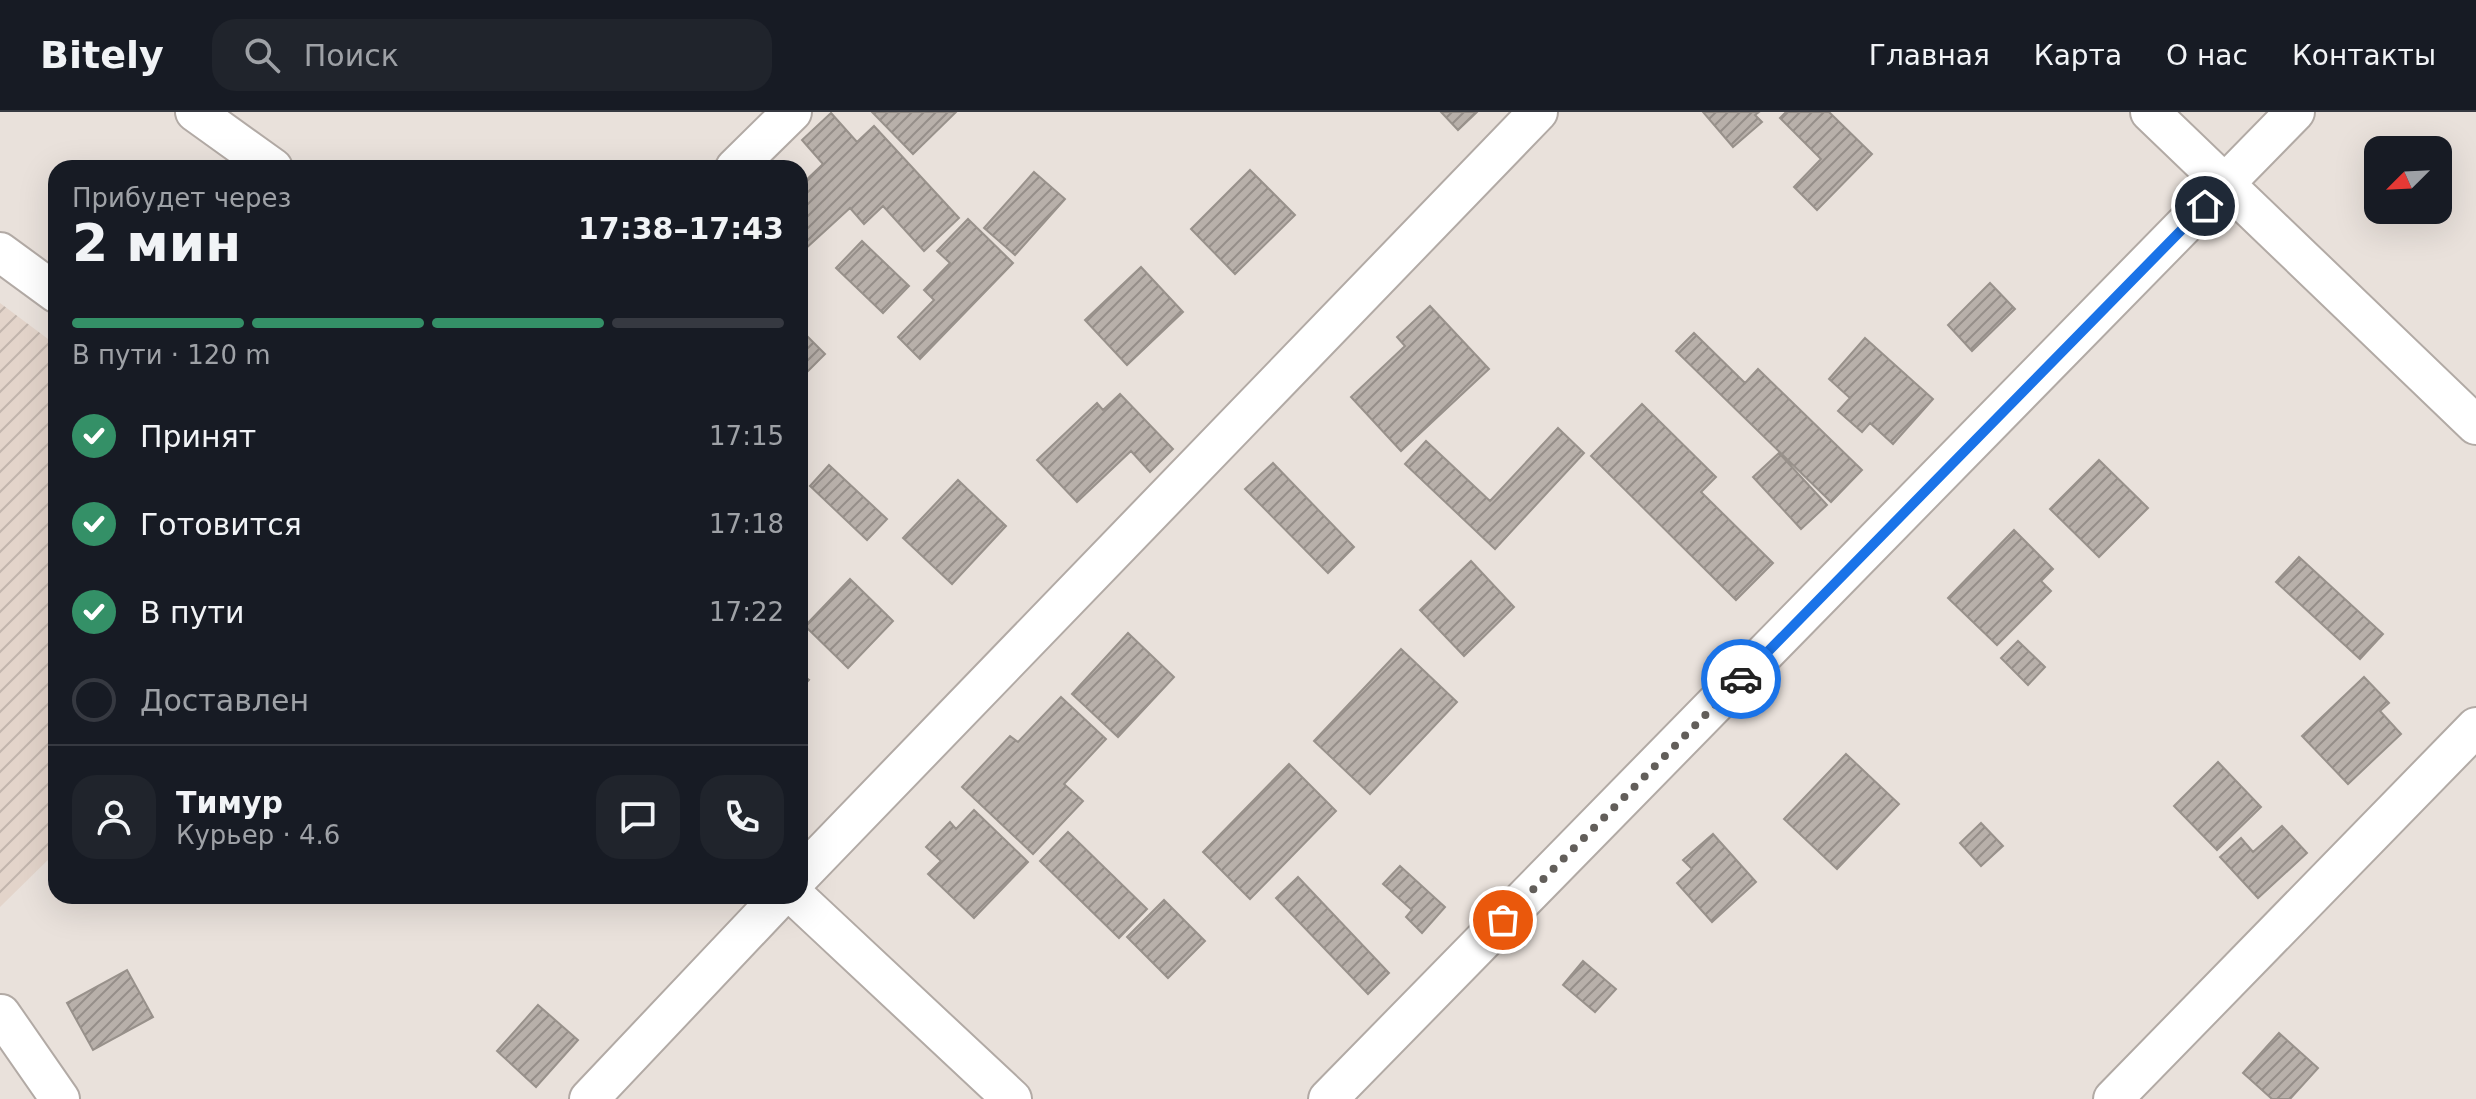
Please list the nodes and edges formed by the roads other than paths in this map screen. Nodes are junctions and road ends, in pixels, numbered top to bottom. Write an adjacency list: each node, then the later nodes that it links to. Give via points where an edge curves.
1 (195, 112): 6 (street)
2 (792, 112): 7 (street)
3 (1538, 112): 13 (street)
4 (2150, 112): 8 (street)
5 (2295, 112): 8 (street)
6 (262, 160)
7 (743, 160)
8 (2227, 184): 11 (street); 20 (street)
9 (0, 252): 10 (street)
10 (48, 287)
11 (2476, 425)
12 (2476, 727): 21 (street)
13 (808, 868)
14 (773, 904): 18 (street)
15 (804, 904): 19 (street)
16 (1, 1014): 17 (street)
17 (60, 1099)
18 (589, 1099)
19 (1012, 1099)
20 (1328, 1099)
21 (2113, 1099)

